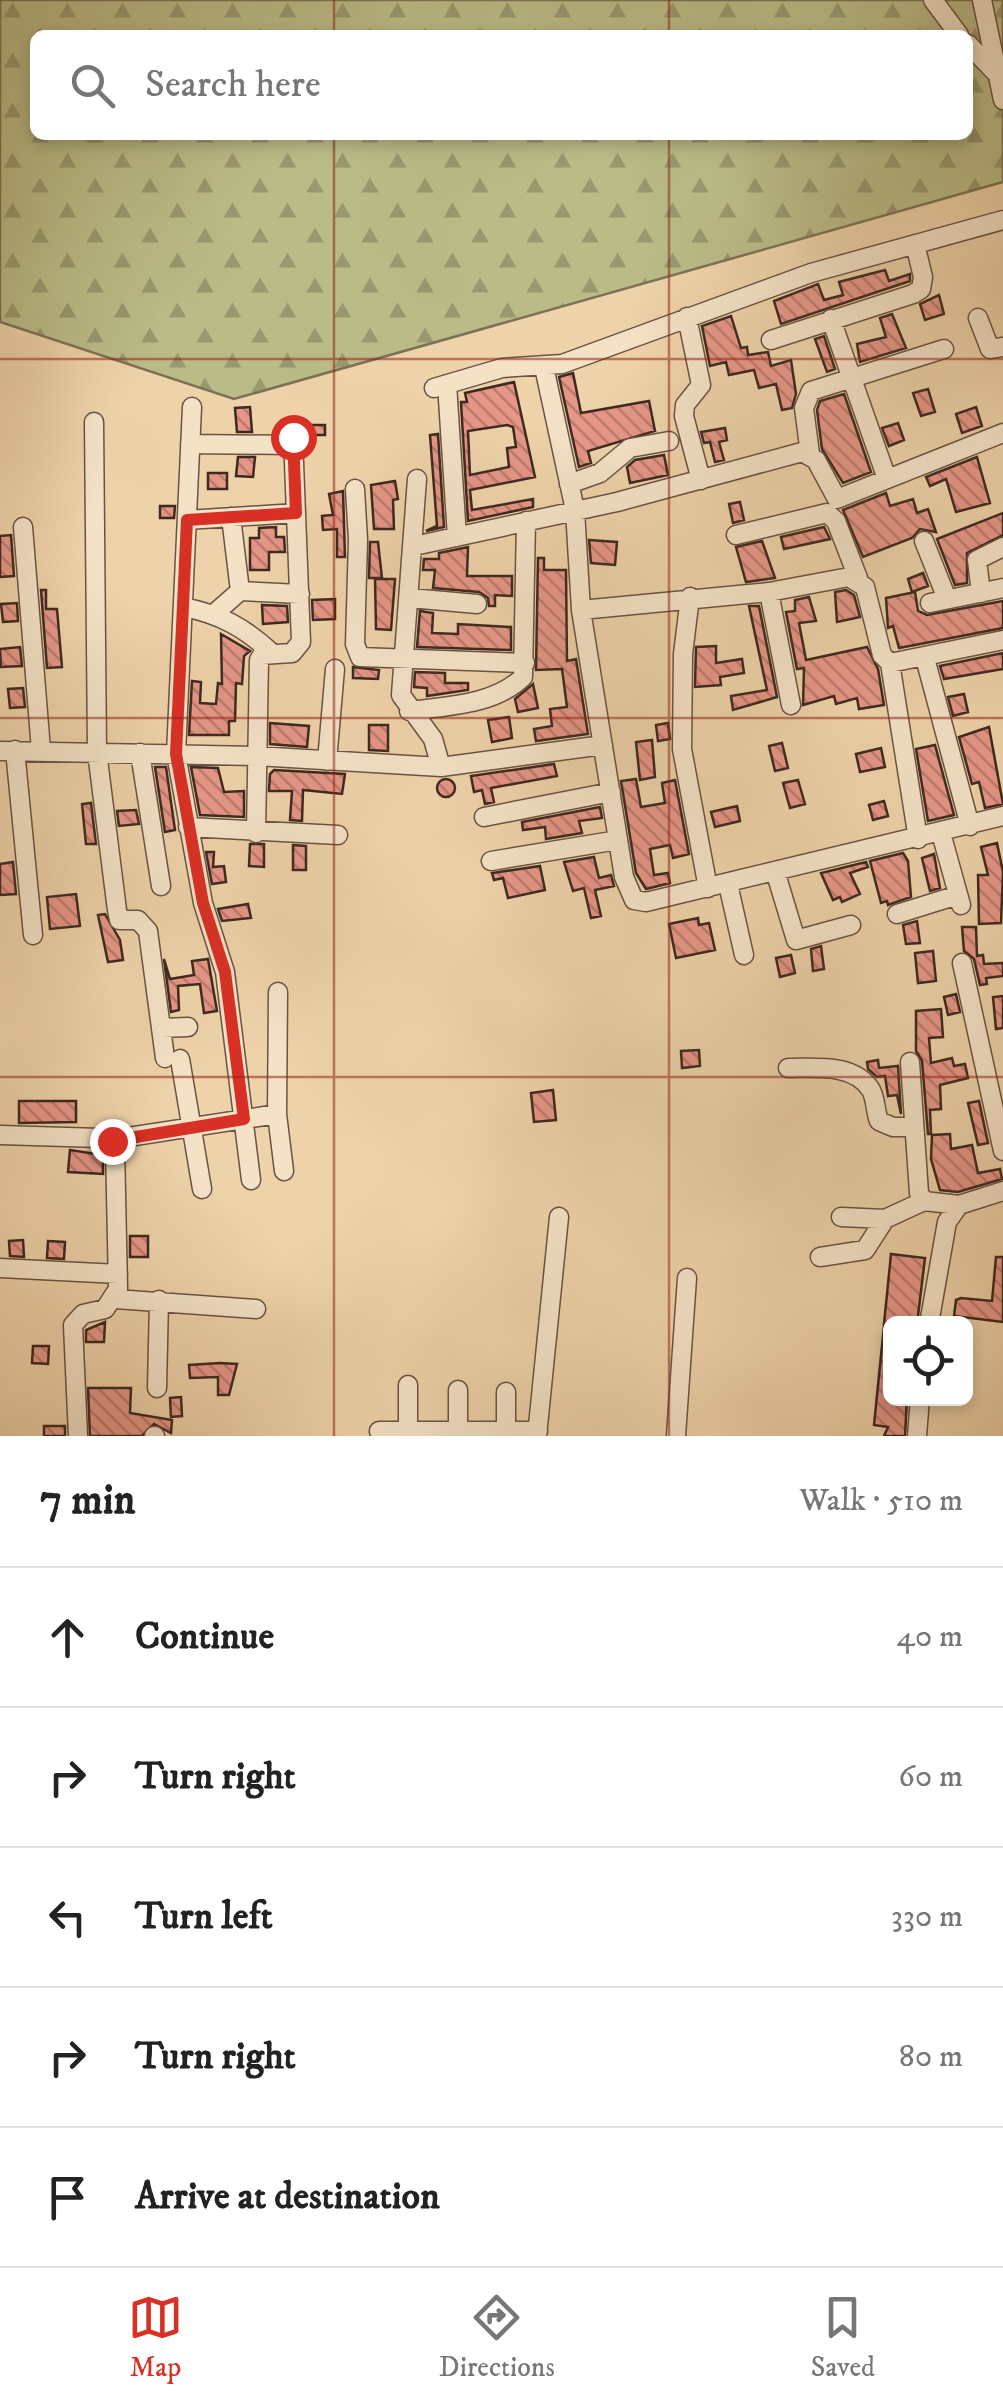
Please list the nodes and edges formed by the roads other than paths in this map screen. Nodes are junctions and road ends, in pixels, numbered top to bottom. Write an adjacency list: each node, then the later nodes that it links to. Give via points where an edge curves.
1 (933, 0): 3 (street)
2 (982, 0): 5 (street)
3 (955, 30)
4 (973, 49): 5 (street)
5 (998, 75): 6 (street)
6 (1003, 100)
7 (1003, 220): 8 (street)
8 (915, 244): 9 (street); 11 (street, via 921,288)
9 (687, 317): 15 (street); 25 (street, via 701,384 684,416)
10 (978, 318): 13 (street, via 990,349)
11 (832, 320): 12 (street); 16 (street)
12 (771, 340)
13 (1003, 348)
14 (944, 349): 16 (street)
15 (544, 367): 26 (street); 35 (street, via 502,368 440,386)
16 (850, 376): 22 (street, via 821,385 806,399); 24 (street)
17 (192, 408): 21 (street)
18 (94, 422): 63 (street)
19 (1003, 433): 24 (street)
20 (669, 440): 26 (street, via 630,448 600,473)
21 (190, 444): 29 (street, via 293,441); 31 (street)
22 (810, 454): 24 (street, via 837,499); 25 (street)
23 (417, 478): 37 (street)
24 (887, 479)
25 (701, 480): 28 (street)
26 (569, 484): 28 (street)
27 (354, 489): 53 (street, via 356,652)
28 (575, 510): 32 (street); 49 (street)
29 (296, 513): 30 (street); 44 (street)
30 (232, 517): 31 (street); 41 (street)
31 (187, 520): 48 (street)
32 (526, 521): 35 (street); 55 (street)
33 (22, 527): 62 (street)
34 (736, 535): 39 (street, via 827,513)
35 (458, 536): 37 (street)
36 (924, 540): 43 (street, via 938,601)
37 (414, 546): 46 (street)
38 (1003, 548): 43 (street, via 977,560)
39 (858, 578): 42 (street); 56 (street)
40 (1003, 588): 43 (street)
41 (240, 591): 44 (street); 50 (street)
42 (769, 592): 45 (street); 58 (street)
43 (981, 593)
44 (300, 594): 52 (street, via 301,642 292,653)
45 (690, 596): 49 (street); 83 (street, via 682,749)
46 (410, 598): 47 (street); 53 (street)
47 (478, 604)
48 (184, 607): 50 (street); 65 (street)
49 (580, 610): 60 (street)
50 (215, 613): 52 (street)
51 (1003, 640): 54 (street)
52 (272, 653): 66 (street, via 258,660)
53 (403, 658): 55 (street); 59 (street, via 400,695)
54 (925, 658): 56 (street); 72 (street)
55 (525, 663): 59 (street, via 523,677 493,695)
56 (890, 663): 77 (street)
57 (335, 670): 67 (street)
58 (790, 705)
59 (409, 712): 68 (street, via 432,739)
60 (603, 746): 68 (street); 69 (street)
61 (8, 750): 62 (street); 86 (street)
62 (41, 750): 63 (street)
63 (96, 752): 64 (street); 91 (street, via 117,910 120,920 138,920 148,930)
64 (140, 753): 65 (street); 82 (street)
65 (176, 754): 66 (street); 73 (street)
66 (256, 756): 67 (street); 74 (street)
67 (327, 761): 68 (street)
68 (441, 767)
69 (610, 792): 70 (street); 78 (street)
70 (484, 816)
71 (1003, 816): 72 (street)
72 (970, 826): 75 (street)
73 (188, 827): 74 (street); 95 (street, via 225,972)
74 (256, 833): 76 (street)
75 (941, 833): 77 (street); 84 (street, via 959,900)
76 (338, 834)
77 (918, 838): 80 (street)
78 (618, 840): 79 (street); 83 (street, via 634,900)
79 (491, 861)
80 (776, 874): 81 (street); 85 (street, via 796,940)
81 (728, 884): 83 (street); 87 (street)
82 (161, 886)
83 (708, 888)
84 (897, 914)
85 (851, 925)
86 (33, 936)
87 (744, 955)
88 (962, 963): 100 (street)
89 (278, 992): 94 (street)
90 (188, 1026): 91 (street)
91 (162, 1028): 96 (street)
92 (910, 1062): 97 (street)
93 (788, 1068): 97 (street, via 856,1076 871,1090 879,1121)
94 (277, 1114): 95 (street); 101 (street)
95 (244, 1119): 96 (street); 102 (street)
96 (192, 1127): 99 (street); 103 (street)
97 (914, 1127): 105 (street, via 915,1172)
98 (0, 1134): 99 (street)
99 (110, 1140): 112 (street)
100 (1003, 1151)
101 (284, 1171)
102 (252, 1180)
103 (202, 1189)
104 (1003, 1192): 106 (street)
105 (924, 1201): 106 (street); 109 (street)
106 (959, 1205): 117 (street, via 946,1222)
107 (559, 1217): 127 (street)
108 (842, 1218): 109 (street)
109 (885, 1219): 110 (street, via 864,1250)
110 (820, 1257)
111 (0, 1268): 112 (street)
112 (118, 1274): 114 (street)
113 (688, 1278): 129 (street)
114 (115, 1299): 115 (street); 128 (street, via 73,1326)
115 (159, 1300): 116 (street); 119 (street)
116 (256, 1309)
117 (930, 1316)
118 (408, 1385): 124 (street)
119 (158, 1388)
120 (458, 1390): 125 (street)
121 (506, 1392): 126 (street)
122 (919, 1406): 130 (street)
123 (379, 1430): 124 (street)
124 (408, 1430): 125 (street)
125 (458, 1431): 126 (street)
126 (506, 1431): 127 (street)
127 (537, 1434)
128 (78, 1436)
129 (676, 1436)
130 (917, 1436)

